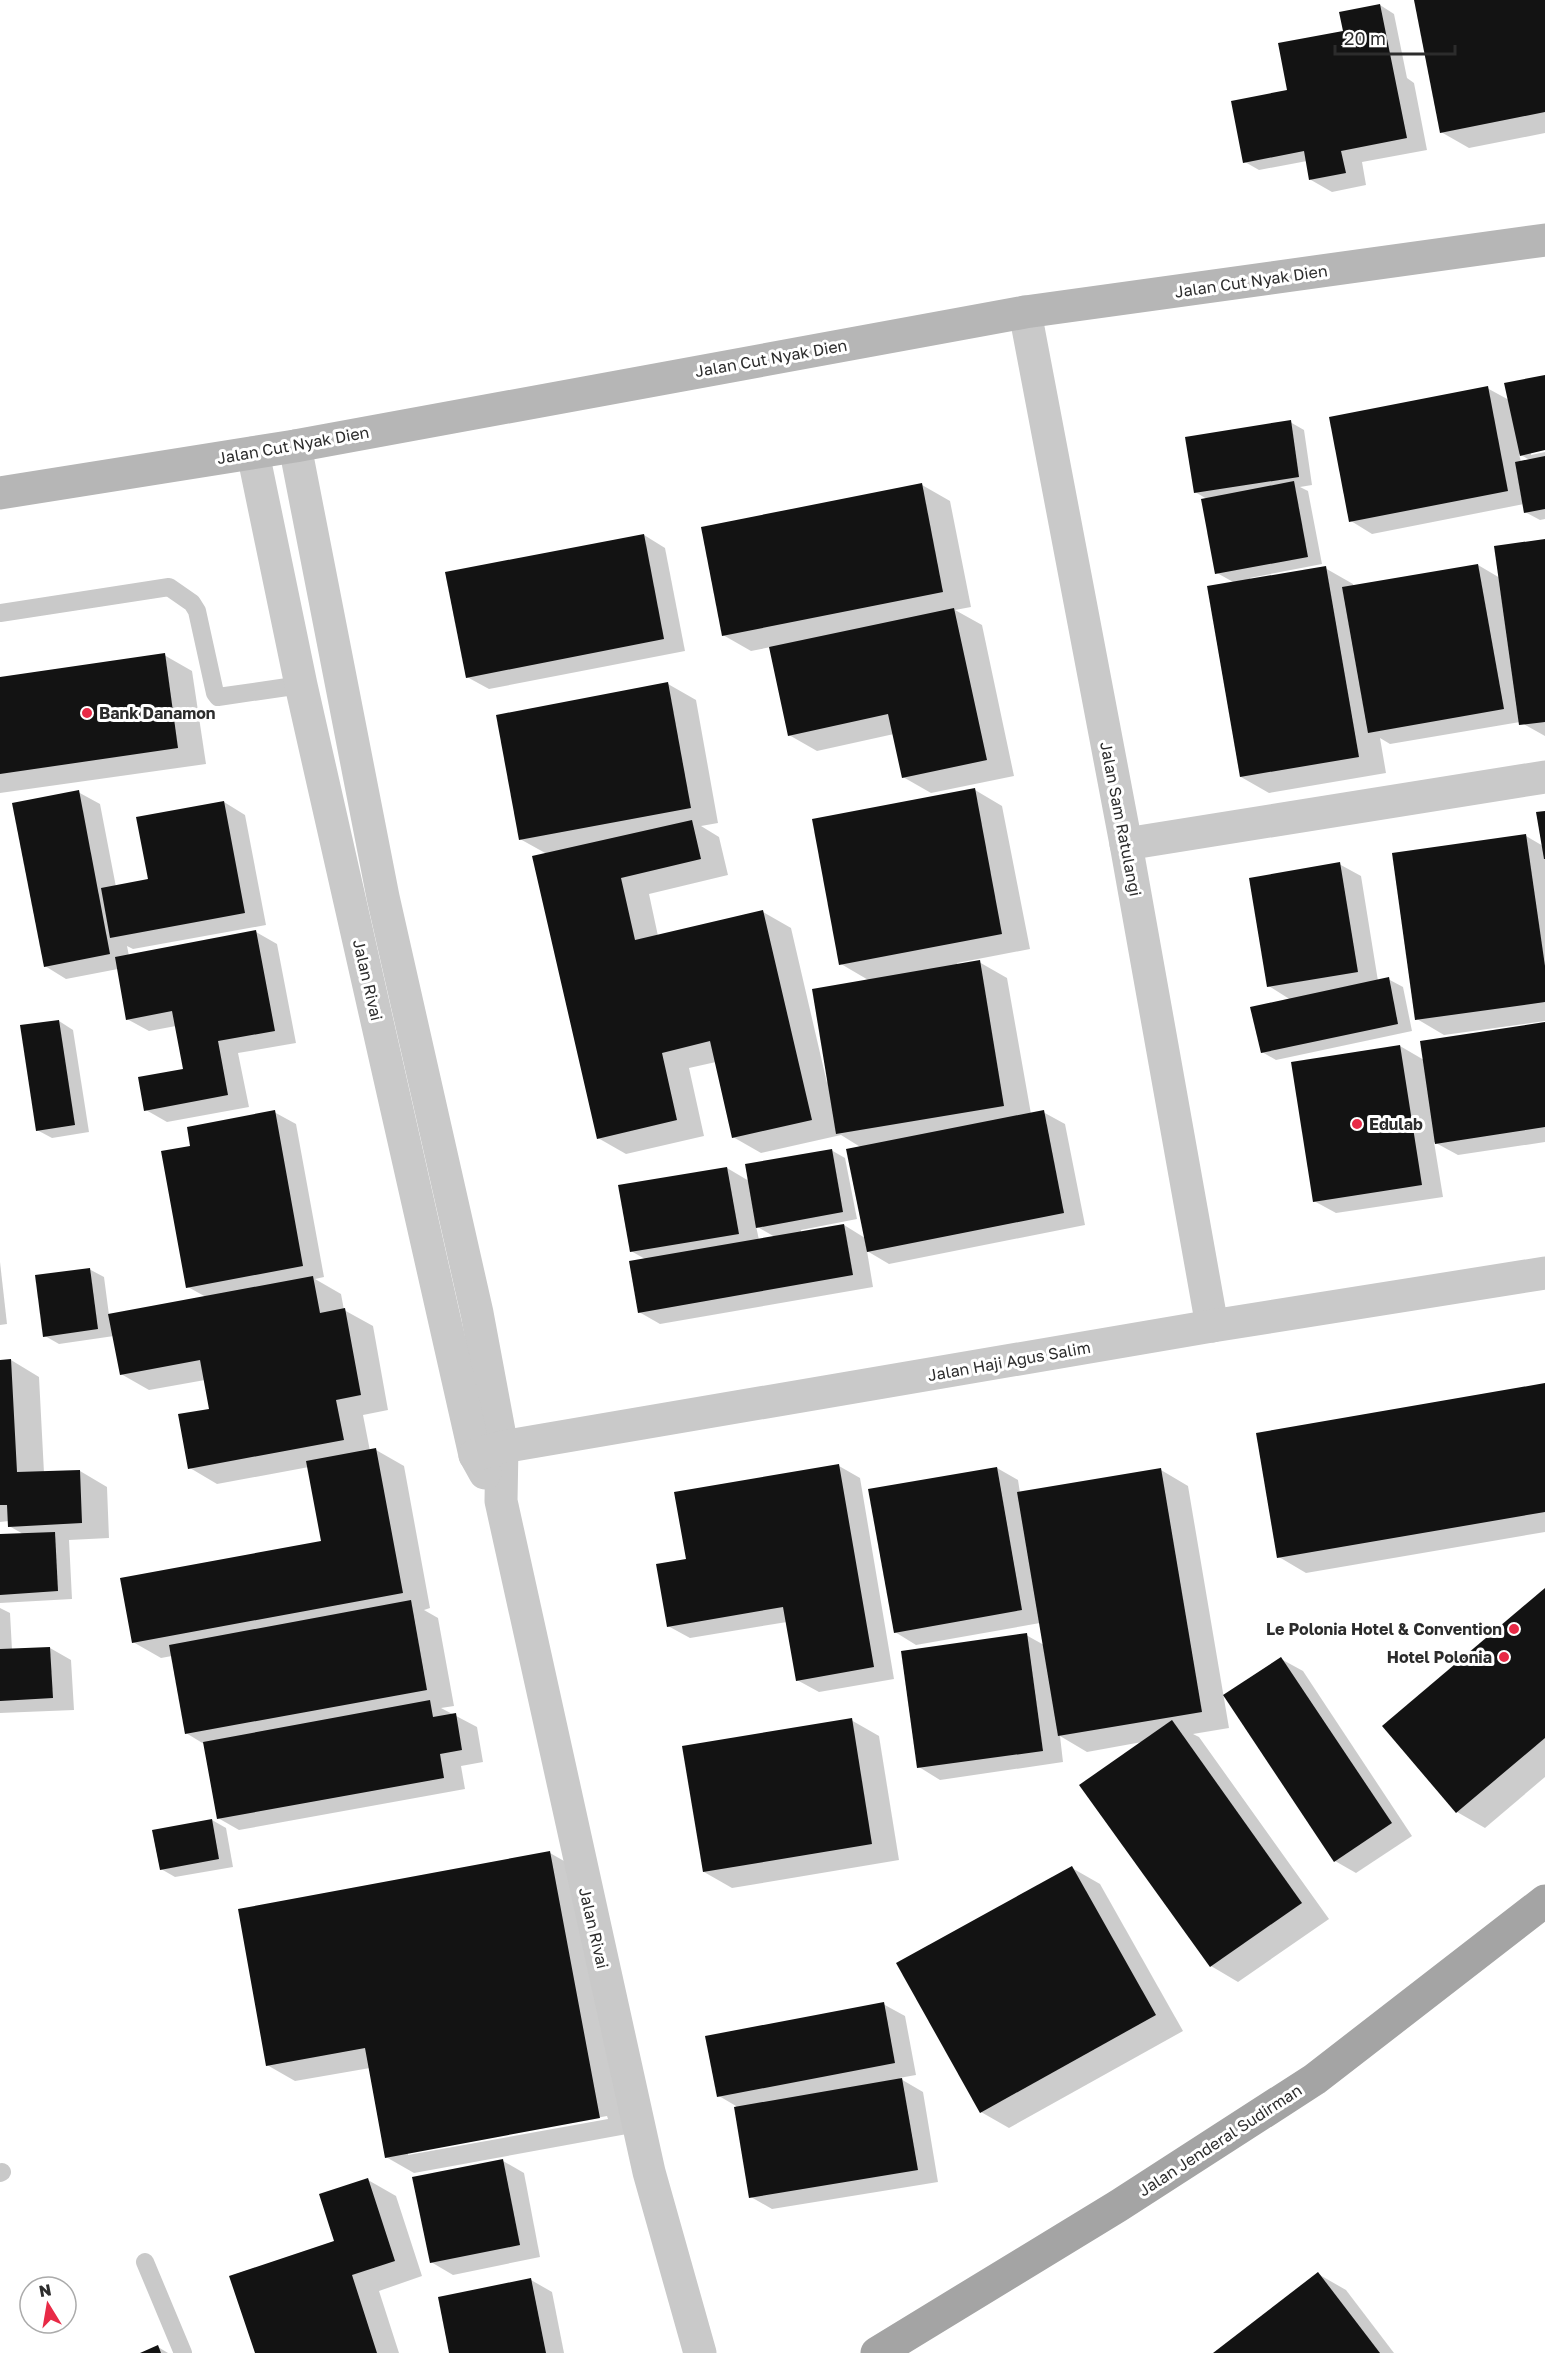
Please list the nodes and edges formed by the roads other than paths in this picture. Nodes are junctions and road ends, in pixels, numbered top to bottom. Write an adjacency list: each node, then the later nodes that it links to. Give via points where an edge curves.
1 (1545, 240): 2 (street, Jalan Cut Nyak Dien)
2 (1025, 312): 3 (street, Jalan Cut Nyak Dien); 9 (street, Jalan Sam Ratulangi)
3 (296, 446): 4 (street, Jalan Cut Nyak Dien); 12 (street, Jalan Rivai, via 383,897 477,1312)
4 (252, 453): 5 (street, Jalan Cut Nyak Dien); 7 (street, Jalan Rivai)
5 (0, 493)
6 (0, 613): 7 (lane, via 169,587 196,610 218,697)
7 (301, 685): 12 (street, Jalan Rivai)
8 (1545, 777): 9 (street)
9 (1126, 844): 11 (street, Jalan Sam Ratulangi)
10 (1545, 1274): 11 (street, Jalan Haji Agus Salim)
11 (1212, 1326): 12 (street, Jalan Haji Agus Salim)
12 (488, 1451): 16 (street, Jalan Rivai, via 649,2172)
13 (1545, 1901): 17 (main road, Jalan Jenderal Sudirman, via 1315,2079 1118,2206)
14 (145, 2262): 15 (lane)
15 (183, 2353)
16 (700, 2353)
17 (877, 2353)

